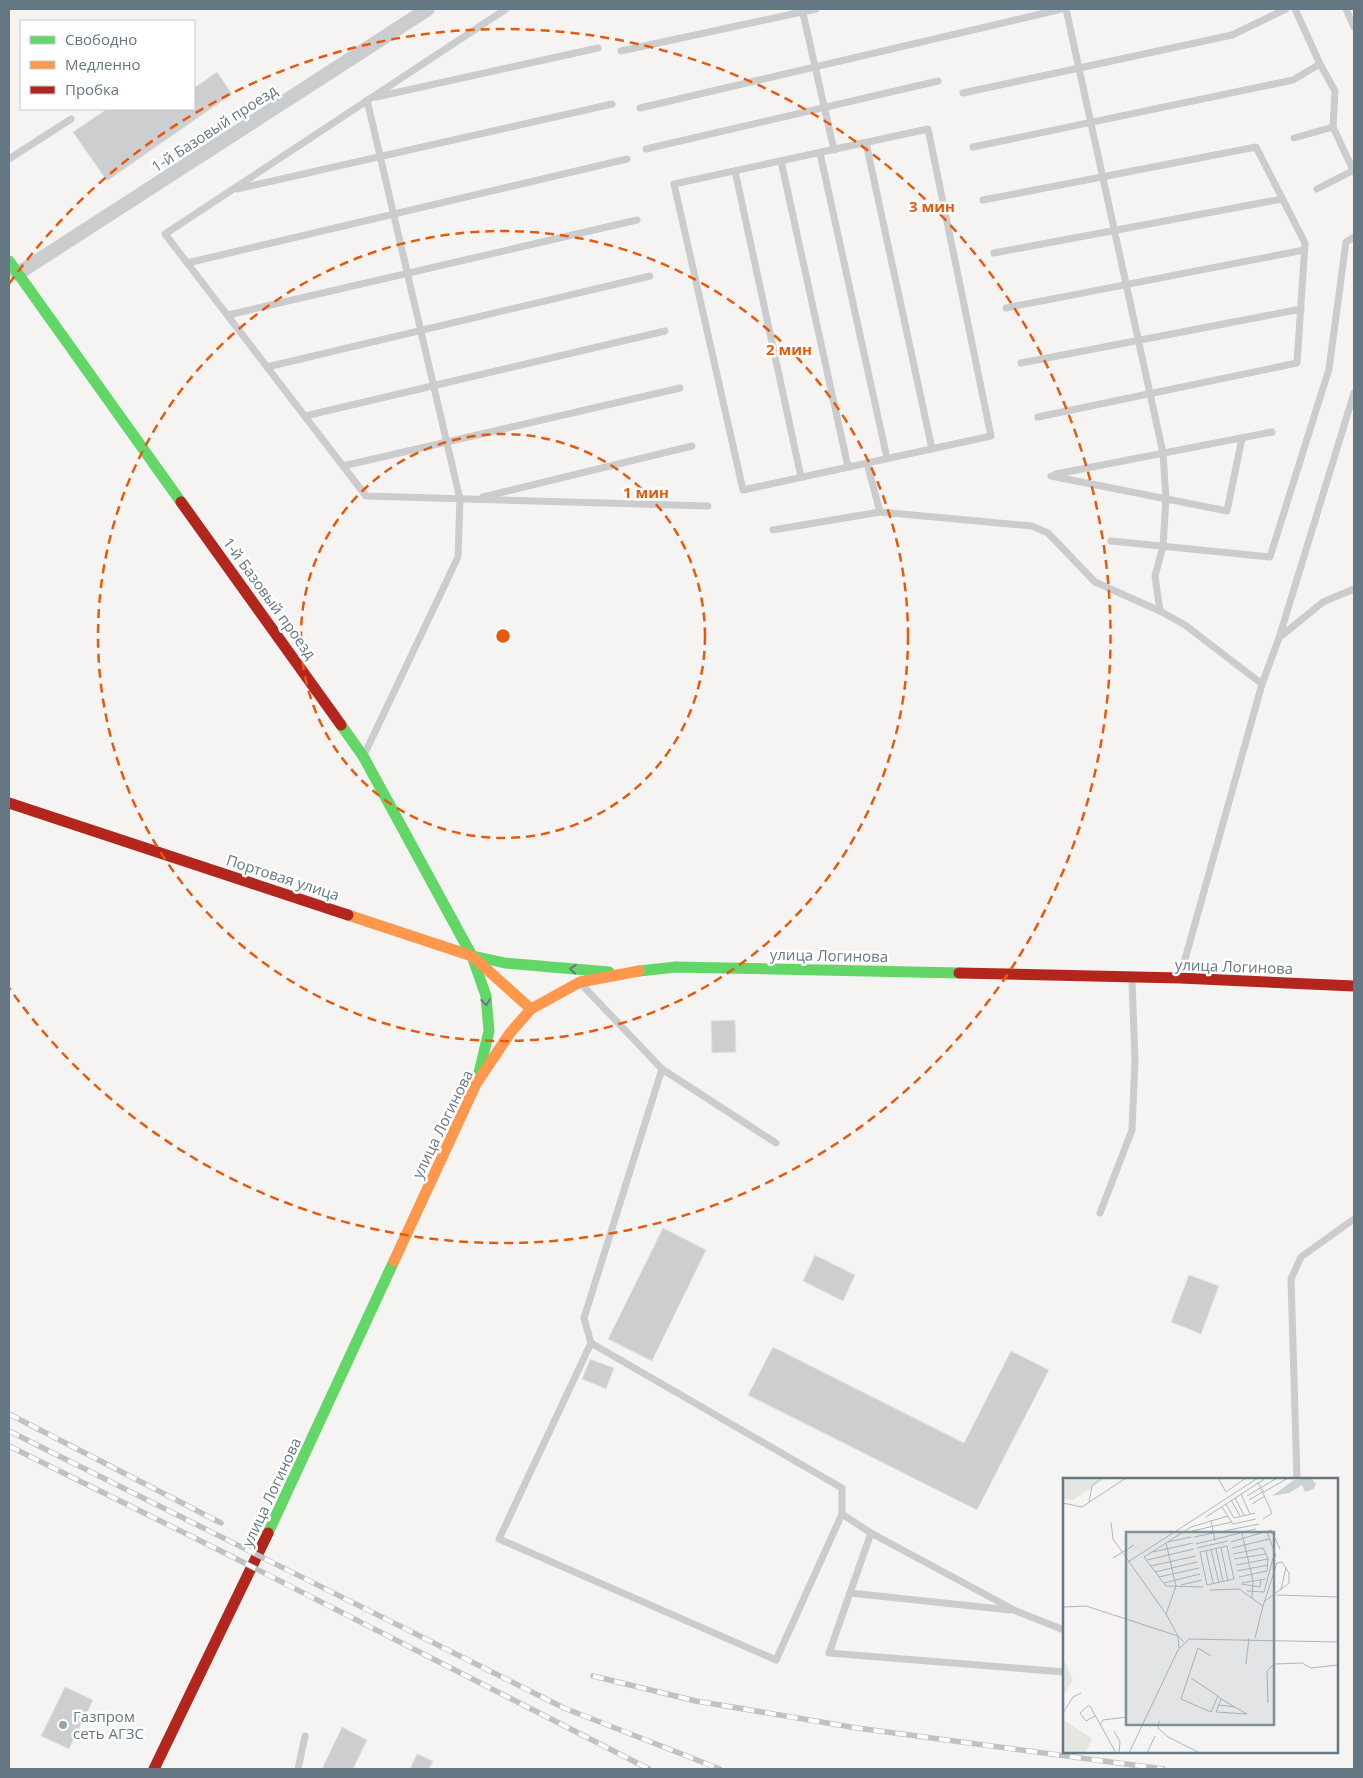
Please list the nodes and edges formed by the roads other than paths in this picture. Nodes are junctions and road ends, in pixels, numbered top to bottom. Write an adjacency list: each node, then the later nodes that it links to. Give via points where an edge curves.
1 (428, 9): 51 (street, 1-й Базовый проезд)
2 (512, 9): 9 (lane)
3 (816, 9): 10 (lane)
4 (1062, 9): 15 (lane)
5 (1066, 9): 16 (lane)
6 (1286, 9): 16 (lane, via 1232,35)
7 (1295, 9): 14 (lane)
8 (1346, 9): 11 (lane)
9 (504, 10): 19 (lane)
10 (802, 10): 13 (lane); 15 (lane)
11 (1354, 27)
12 (598, 48): 19 (lane)
13 (621, 51)
14 (1320, 64): 24 (lane, via 1293,80); 25 (lane, via 1335,91)
15 (815, 67): 21 (lane); 22 (lane)
16 (1079, 68): 18 (lane); 24 (lane)
17 (938, 81): 22 (lane)
18 (963, 93)
19 (369, 99): 32 (lane); 40 (lane)
20 (612, 104): 32 (lane)
21 (640, 108)
22 (824, 108): 29 (lane); 30 (lane)
23 (71, 120): 33 (lane)
24 (1091, 122): 28 (lane); 38 (lane)
25 (1333, 126): 26 (lane); 37 (lane)
26 (1294, 138)
27 (866, 143): 30 (lane); 73 (lane); 73 (lane, via 928,129 991,436)
28 (973, 146)
29 (646, 149)
30 (834, 150): 31 (lane)
31 (820, 153): 35 (lane); 75 (lane)
32 (380, 156): 40 (lane); 43 (lane)
33 (9, 159)
34 (627, 159): 43 (lane)
35 (781, 161): 36 (lane); 78 (lane)
36 (735, 171): 79 (lane); 79 (lane, via 674,184 743,490)
37 (1354, 171): 39 (lane)
38 (1103, 177): 41 (lane, via 1256,147); 42 (lane); 45 (lane)
39 (1317, 189)
40 (231, 191): 50 (lane, via 165,234)
41 (1282, 199): 45 (lane); 47 (lane, via 1305,243)
42 (983, 200)
43 (394, 214): 50 (lane); 52 (lane)
44 (637, 220): 52 (lane)
45 (1114, 230): 48 (lane); 54 (lane)
46 (1354, 237): 87 (lane, via 1346,242 1329,369 1270,557)
47 (1304, 250): 54 (lane); 56 (lane)
48 (994, 253)
49 (9, 261): 51 (street, 1-й Базовый проезд)
50 (187, 263): 57 (lane)
51 (18, 274): 92 (street, 1-й Базовый проезд)
52 (407, 274): 57 (lane); 58 (lane)
53 (650, 276): 58 (lane)
54 (1126, 284): 55 (lane); 60 (lane)
55 (1006, 308)
56 (1300, 309): 60 (lane); 66 (lane, via 1297,363)
57 (228, 315): 62 (lane)
58 (421, 330): 62 (lane); 63 (lane)
59 (665, 331): 63 (lane)
60 (1138, 340): 61 (lane); 66 (lane)
61 (1021, 363)
62 (267, 367): 67 (lane)
63 (434, 386): 67 (lane); 71 (lane)
64 (680, 388): 71 (lane)
65 (1354, 393): 90 (lane)
66 (1150, 394): 68 (lane); 74 (lane)
67 (305, 416): 77 (lane)
68 (1038, 417)
69 (1272, 432): 70 (lane)
70 (1242, 438): 74 (lane); 81 (lane, via 1227,511)
71 (447, 442): 77 (lane); 80 (lane)
72 (692, 446): 82 (lane)
73 (932, 448): 75 (lane)
74 (1163, 453): 81 (lane); 81 (lane, via 1051,476)
75 (887, 458): 76 (lane)
76 (866, 463): 78 (lane); 84 (lane)
77 (343, 466): 80 (lane, via 366,496)
78 (848, 466): 79 (lane)
79 (801, 477)
80 (460, 499): 82 (lane); 92 (lane, via 458,557)
81 (1166, 499): 87 (lane)
82 (474, 500): 83 (lane)
83 (708, 506)
84 (880, 512): 85 (lane); 89 (lane, via 1032,526 1048,533 1096,582)
85 (773, 530)
86 (1111, 541): 87 (lane)
87 (1163, 546): 89 (lane, via 1155,576)
88 (1354, 588): 90 (lane, via 1323,602)
89 (1160, 612): 91 (lane, via 1185,625)
90 (1279, 638): 91 (lane)
91 (1262, 684): 97 (lane)
92 (363, 756): 94 (street, 1-й Базовый проезд)
93 (9, 802): 94 (street, Портовая улица)
94 (472, 956): 95 (street, one-way to 94, via 505,963); 100 (street, Портовая улица); 102 (street, one-way to 102, via 486,996 489,1030)
95 (622, 973): 96 (street, улица Логинова, via 676,967); 98 (street, улица Логинова)
96 (1132, 977): 97 (street, улица Логинова); 104 (lane, via 1132,1130)
97 (1180, 978): 99 (street, улица Логинова)
98 (580, 982): 100 (street, улица Логинова); 101 (lane)
99 (1354, 986)
100 (531, 1009): 102 (street, улица Логинова, via 510,1033)
101 (662, 1069): 103 (lane); 106 (lane, via 584,1318)
102 (476, 1084): 115 (street, улица Логинова, via 256,1560)
103 (776, 1143)
104 (1100, 1213)
105 (1354, 1219): 107 (lane, via 1301,1257 1291,1278)
106 (591, 1343): 108 (lane, via 842,1488); 108 (lane, via 499,1539 776,1660)
107 (1297, 1478)
108 (842, 1514): 109 (lane)
109 (871, 1533): 110 (lane); 111 (lane)
110 (850, 1593): 111 (lane); 113 (lane, via 829,1653)
111 (1016, 1611): 112 (lane)
112 (1063, 1630)
113 (1063, 1672)
114 (305, 1736): 116 (lane)
115 (154, 1769)
116 (298, 1769)

